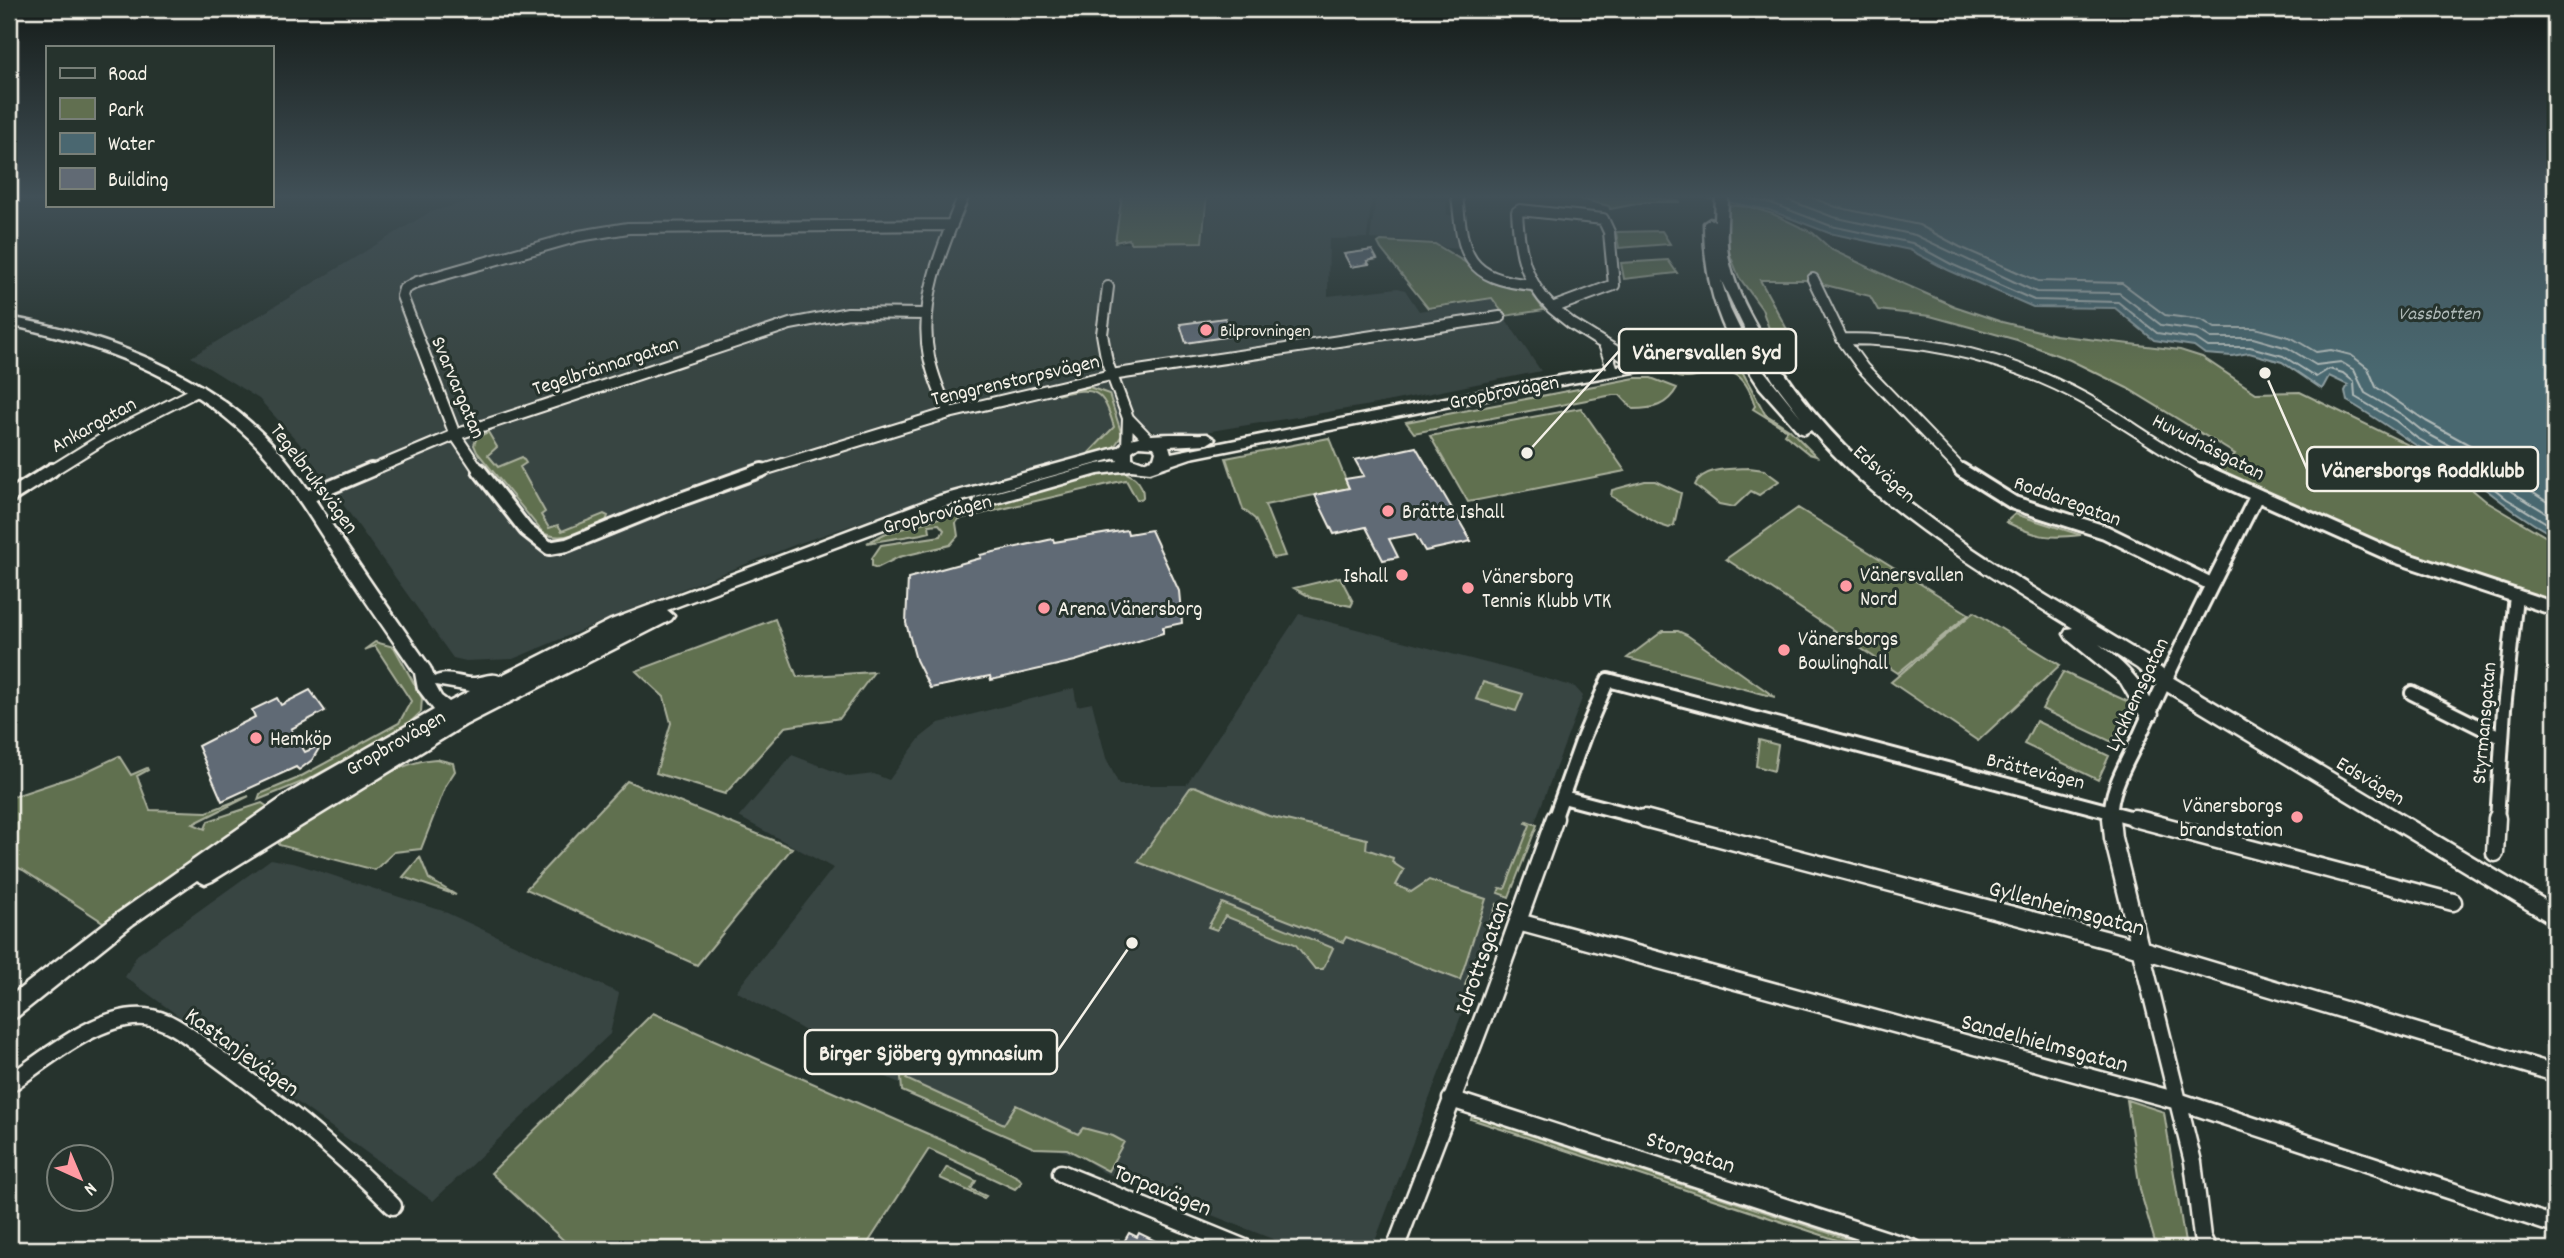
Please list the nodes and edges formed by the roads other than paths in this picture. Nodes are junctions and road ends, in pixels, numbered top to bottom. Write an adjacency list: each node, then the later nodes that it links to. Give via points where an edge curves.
1 (517, 254): 26 (street, Svarvargatan, via 404,289 402,296)
2 (944, 254): 12 (street)
3 (1468, 254): 9 (street, via 1505,282)
4 (1521, 254): 9 (street)
5 (1611, 254): 11 (street, via 1614,285)
6 (1710, 254): 18 (street, Edsvägen, via 1709,264 1721,304)
7 (1721, 254): 17 (street, Edsvägen)
8 (1813, 279): 15 (street, Roddaregatan)
9 (1533, 285): 11 (street)
10 (1108, 287): 21 (street, via 1102,334)
11 (1551, 308): 16 (street)
12 (926, 314): 23 (street, via 930,359); 26 (street, Tegelbrännargatan, via 848,313 809,319)
13 (1500, 317): 21 (street, Tenggrenstorpsvägen)
14 (9, 321): 22 (street, Tegelbruksvägen, via 96,342 155,364)
15 (1842, 339): 30 (street, Huvudnäsgatan, via 1923,343 2017,368 2084,399 2175,457); 35 (street, Roddaregatan, via 1897,407 1979,483 2014,503 2105,532)
16 (1604, 344): 19 (street); 20 (street)
17 (1758, 347): 18 (street); 42 (street, Edsvägen, via 1801,409 1851,462 1907,511)
18 (1741, 349): 19 (street, Gropbrovägen); 38 (street, Edsvägen, via 1781,405 1899,517 1992,585)
19 (1638, 365): 20 (street, Gropbrovägen)
20 (1613, 370): 25 (street, Gropbrovägen)
21 (1111, 375): 23 (street, Tenggrenstorpsvägen); 24 (street)
22 (199, 390): 31 (street, Ankargatan, via 103,439); 32 (street, Tegelbruksvägen, via 257,436)
23 (949, 414): 33 (street, Tenggrenstorpsvägen, via 785,463)
24 (1128, 418): 27 (street); 28 (street)
25 (1349, 420): 27 (street, Gropbrovägen, via 1198,440); 29 (street, Gropbrovägen)
26 (455, 435): 32 (street, Tegelbrännargatan); 33 (street, Svarvargatan, via 526,530 542,544)
27 (1153, 441): 28 (street, Gropbrovägen, via 1137,441); 29 (street, via 1165,451)
28 (1127, 454): 29 (street, Gropbrovägen, via 1148,467); 34 (street, Gropbrovägen, via 1097,469 1019,493 866,530)
29 (1161, 461)
30 (2257, 495): 35 (street, Lyckhemsgatan); 36 (street, Huvudnäsgatan, via 2382,551)
31 (9, 497)
32 (306, 498): 40 (street, Tegelbruksvägen)
33 (557, 548)
34 (766, 568): 39 (street, Gropbrovägen, via 617,624); 45 (street, Gropbrovägen)
35 (2211, 584): 42 (street, Lyckhemsgatan)
36 (2516, 596): 37 (street, Huvudnäsgatan); 46 (street, Styrmansgatan)
37 (2555, 608)
38 (2073, 634): 42 (street, Edsvägen, via 2140,673); 44 (street, via 2129,680)
39 (532, 666): 40 (street, via 484,683 460,685); 45 (street, Gropbrovägen)
40 (432, 676): 45 (street, Tegelbruksvägen, via 427,689)
41 (1608, 680): 47 (street, Idrottsgatan); 48 (street, Brättevägen)
42 (2164, 681): 44 (street, Lyckhemsgatan); 51 (street, Edsvägen)
43 (2412, 693): 46 (street)
44 (2149, 714): 48 (street, Lyckhemsgatan)
45 (454, 715): 54 (street, Gropbrovägen, via 56,973)
46 (2502, 738): 49 (street, Styrmansgatan)
47 (1563, 797): 52 (street, Idrottsgatan); 53 (street, Gyllenheimsgatan)
48 (2110, 810): 50 (street, Brättevägen); 53 (street, Lyckhemsgatan)
49 (2496, 853)
50 (2454, 902)
51 (2555, 917)
52 (1518, 922): 57 (street, Idrottsgatan); 58 (street, Sandelhielmsgatan)
53 (2141, 950): 55 (street, Gyllenheimsgatan); 58 (street, Lyckhemsgatan)
54 (9, 1010)
55 (2555, 1073)
56 (9, 1084): 60 (street, Kastanjevägen, via 87,1030 130,1018 169,1023 289,1112 353,1165)
57 (1451, 1099): 63 (street, Idrottsgatan); 64 (street, Storgatan)
58 (2178, 1101): 61 (street, Sandelhielmsgatan); 65 (street, Lyckhemsgatan)
59 (1061, 1173): 62 (street, Torpavägen)
60 (393, 1206)
61 (2555, 1225)
62 (1247, 1249)
63 (1395, 1249)
64 (1915, 1249)
65 (2207, 1249)

